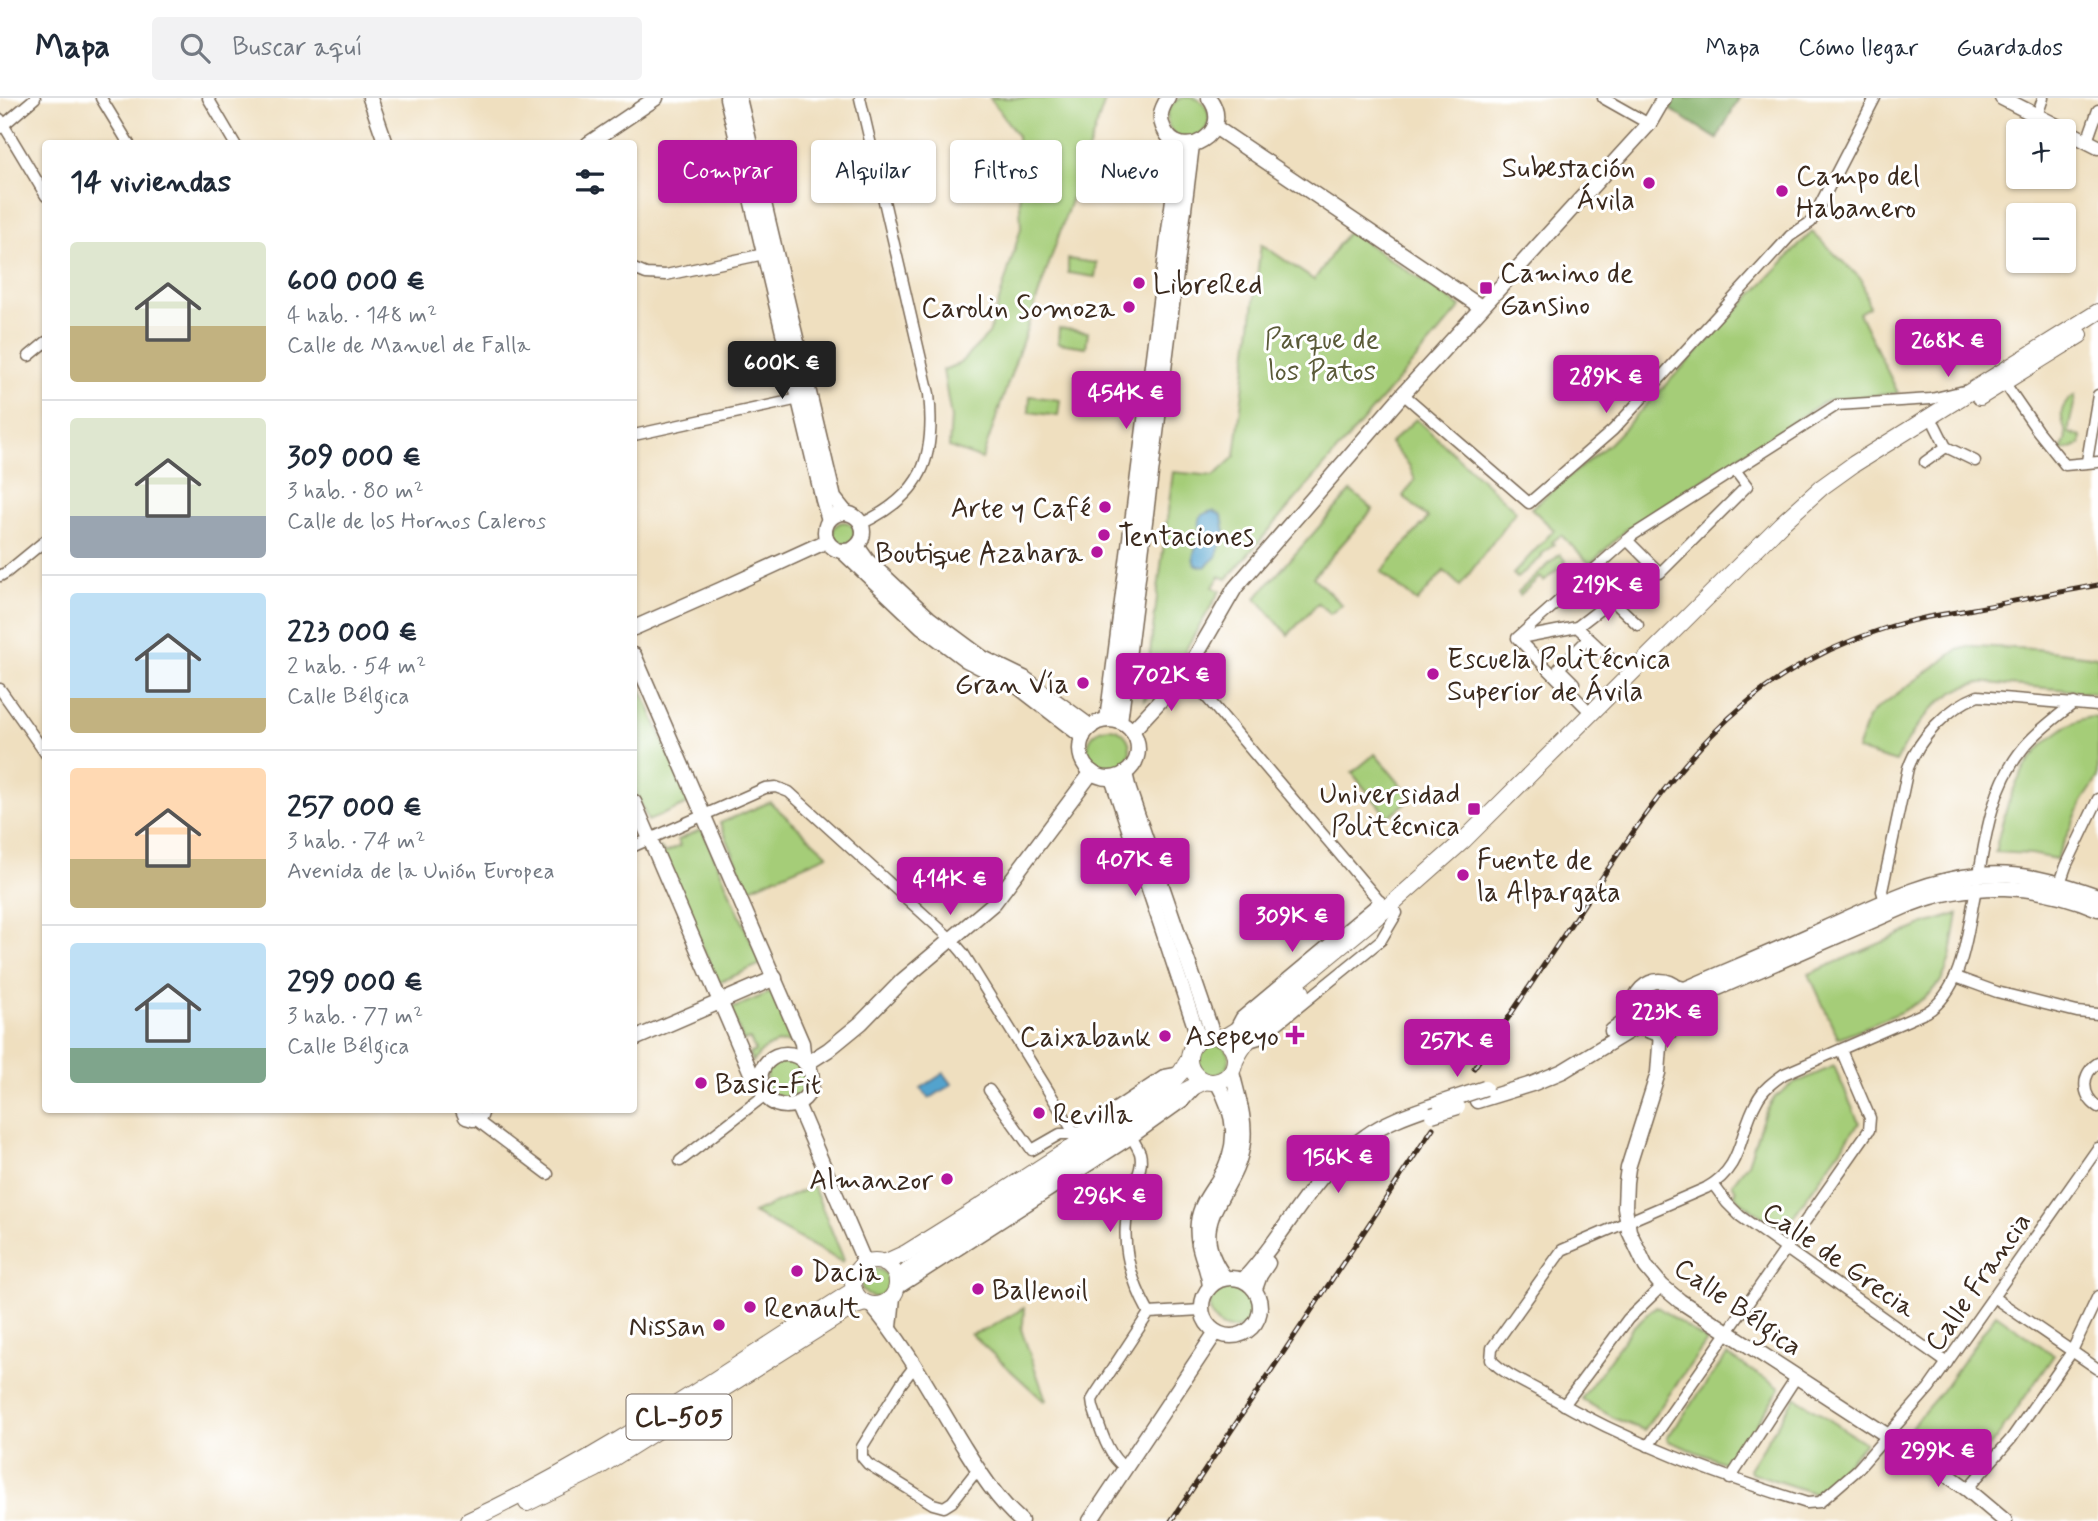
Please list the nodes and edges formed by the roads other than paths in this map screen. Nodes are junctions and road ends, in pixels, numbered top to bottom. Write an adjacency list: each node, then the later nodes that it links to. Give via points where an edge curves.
1 (35, 98): 18 (street)
2 (101, 98): 21 (street)
3 (208, 98): 22 (street)
4 (370, 98): 23 (main road)
5 (656, 98): 24 (main road)
6 (727, 98): 28 (main road)
7 (739, 98): 46 (main road, via 834,498)
8 (860, 98): 48 (street, via 932,425 927,457 916,481 898,502)
9 (1209, 98): 20 (main road, via 1214,104)
10 (1603, 98): 19 (street)
11 (1664, 98): 19 (main road)
12 (1875, 98): 36 (street, via 1811,222 1790,236 1613,430 1529,503)
13 (2002, 98): 17 (main road)
14 (2043, 98): 17 (street)
15 (1160, 101): 25 (main road, via 1160,122 1166,135)
16 (2098, 110): 26 (street)
17 (2037, 116): 26 (main road)
18 (1, 124): 27 (street)
19 (1649, 124): 30 (main road)
20 (1215, 127): 25 (main road, via 1202,142); 30 (main road)
21 (127, 140)
22 (234, 140)
23 (385, 140)
24 (593, 140)
25 (1185, 144): 68 (main road, via 1178,160)
26 (2092, 144)
27 (42, 190)
28 (764, 254): 29 (street, via 666,275); 38 (main road)
29 (637, 270)
30 (1481, 307): 36 (main road)
31 (2098, 312): 39 (main road)
32 (2098, 324): 35 (main road)
33 (42, 345): 34 (street)
34 (29, 356)
35 (2004, 382): 39 (main road); 44 (street, via 2065,465)
36 (1403, 394): 62 (main road, via 1235,588)
37 (2098, 395): 44 (street)
38 (799, 399): 40 (street); 47 (main road)
39 (1937, 413): 41 (street); 45 (street, via 1837,405); 67 (main road, via 1822,487); 82 (main road, via 1789,531 1471,847)
40 (637, 434)
41 (1946, 447): 42 (street); 43 (street)
42 (1975, 461)
43 (1925, 462)
44 (2092, 462)
45 (1735, 470): 49 (street); 49 (street, via 1747,486 1660,573)
46 (846, 513): 47 (main road); 48 (main road)
47 (830, 520): 50 (main road, via 825,530)
48 (861, 524): 52 (main road, via 863,536)
49 (1627, 540): 58 (street)
50 (827, 541): 53 (main road); 56 (main road)
51 (42, 543): 54 (street)
52 (857, 546): 53 (main road); 69 (main road, via 929,618 983,658 1024,678)
53 (842, 551): 69 (main road, via 922,627 967,660)
54 (0, 576)
55 (1638, 625): 57 (street, via 1612,600)
56 (637, 627)
57 (1577, 627): 58 (street); 59 (street)
58 (1517, 638): 67 (street)
59 (1588, 639): 60 (street); 63 (street, via 1559,668)
60 (1610, 657)
61 (637, 662): 75 (main road)
62 (1186, 673): 68 (main road); 82 (street)
63 (1574, 683)
64 (0, 689): 70 (street)
65 (2074, 703): 66 (street); 78 (street, via 2024,746 2006,775 1992,808); 81 (street, via 1978,696 1934,727 1911,759 1905,778 1882,891)
66 (2098, 706)
67 (1591, 713): 82 (main road, via 1464,840)
68 (1119, 724): 69 (main road); 72 (main road, via 1138,745 1138,753)
69 (1087, 732): 71 (main road, via 1081,743 1082,756)
70 (42, 748)
71 (1092, 772): 72 (main road, via 1102,777); 84 (main road, via 1006,889)
72 (1119, 775): 93 (main road, via 1180,975)
73 (2098, 799): 79 (street)
74 (637, 809): 76 (main road)
75 (703, 815): 76 (street); 84 (street, via 765,788 789,792); 86 (main road)
76 (649, 839): 77 (street); 88 (main road)
77 (637, 845)
78 (1977, 882): 79 (main road, via 2017,876); 81 (main road, via 1926,886); 83 (main road, via 2041,891); 85 (street); 90 (main road, via 1911,904 1695,998)
79 (2060, 883): 80 (main road)
80 (2098, 896)
81 (1885, 902): 87 (main road, via 1685,989)
82 (1388, 908): 93 (main road, via 1253,1032)
83 (2098, 909)
84 (951, 939): 96 (main road, via 861,1023); 108 (street)
85 (1956, 977): 91 (street, via 1997,992); 95 (street, via 1934,1007)
86 (775, 978): 88 (main road); 96 (main road, via 802,1042)
87 (1676, 987): 89 (main road, via 1663,981 1648,984 1637,993); 90 (main road, via 1684,998)
88 (720, 1002): 94 (main road); 100 (main road, via 751,1073)
89 (1634, 1007): 92 (main road, via 1638,1021); 103 (main road, via 1625,1023 1559,1063)
90 (1685, 1011): 92 (main road, via 1677,1026)
91 (2098, 1014)
92 (1654, 1032): 103 (main road, via 1634,1028 1563,1071 1532,1084); 114 (main road, Calle Bélgica, via 1658,1073 1626,1182)
93 (1223, 1037): 98 (main road, via 1192,1048); 99 (main road)
94 (637, 1038)
95 (1841, 1050): 113 (street, via 1784,1074 1768,1087 1757,1101 1734,1161); 115 (street, via 1871,1126)
96 (805, 1063): 100 (main road, via 792,1055 778,1056 766,1065); 105 (main road, via 812,1083)
97 (2098, 1063): 106 (street, via 2085,1080 2088,1097)
98 (1185, 1065): 101 (main road); 108 (main road, via 1171,1083)
99 (1234, 1065): 101 (main road, CL-505, via 1225,1078); 118 (main road, via 1244,1140 1239,1163 1215,1204 1209,1238)
100 (761, 1078): 104 (main road)
101 (1206, 1083): 109 (street); 120 (main road, via 1227,1099 1233,1119 1229,1158 1198,1219 1197,1239); 122 (main road, CL-505, via 1179,1094 910,1269)
102 (989, 1090): 108 (street, via 1032,1150 1060,1134)
103 (1481, 1094): 119 (main road, bridge, via 1399,1117 1344,1153 1324,1173 1253,1270)
104 (765, 1095): 105 (main road, via 779,1105); 111 (street)
105 (797, 1104): 116 (main road)
106 (2098, 1107)
107 (469, 1113): 112 (street)
108 (1078, 1138): 117 (main road, via 957,1222)
109 (1132, 1138): 122 (street); 128 (street, via 1141,1160 1130,1196 1127,1255)
110 (2098, 1148): 125 (street, Calle Francia)
111 (680, 1161)
112 (548, 1174)
113 (1713, 1184): 114 (street); 115 (street, Calle de Grecia, via 1732,1210)
114 (1627, 1223): 121 (main road, Calle Bélgica, via 1639,1255); 137 (street, via 1562,1250 1491,1352 1495,1364)
115 (1786, 1248): 130 (street); 133 (street, Calle de Grecia)
116 (865, 1263): 117 (main road); 123 (main road, via 856,1271)
117 (884, 1263): 122 (main road, via 893,1270)
118 (1225, 1278): 119 (main road); 120 (main road)
119 (1249, 1284): 131 (main road, via 1261,1306 1256,1323 1242,1334)
120 (1210, 1286): 127 (main road)
121 (1662, 1286): 130 (main road, Calle Bélgica); 137 (street, via 1628,1319)
122 (895, 1289): 126 (main road, CL-505, via 883,1304); 129 (main road)
123 (854, 1290): 126 (main road); 145 (main road, CL-505, via 589,1458)
124 (2098, 1296): 132 (street)
125 (1993, 1297): 132 (street); 133 (street, Calle Francia)
126 (868, 1304): 129 (main road); 146 (main road, CL-505, via 853,1307 596,1469)
127 (1201, 1310): 128 (street); 131 (main road)
128 (1149, 1313): 140 (street, via 1092,1400 1111,1454)
129 (890, 1327): 134 (main road)
130 (1728, 1331): 136 (main road, Calle Bélgica); 139 (street)
131 (1216, 1332): 140 (main road)
132 (2071, 1353): 135 (street); 143 (street, via 2011,1439)
133 (1947, 1363): 138 (street, Calle Francia)
134 (914, 1367): 141 (main road); 141 (street, via 862,1447 862,1457 944,1507)
135 (2098, 1370)
136 (1797, 1376): 138 (main road, Calle Bélgica); 142 (street)
137 (1564, 1405): 139 (street)
138 (1888, 1435): 142 (street, Calle Francia, via 1857,1470 1816,1504); 143 (main road, Calle Bélgica)
139 (1648, 1446): 142 (street)
140 (1125, 1468): 148 (main road)
141 (978, 1469): 147 (main road)
142 (1730, 1479)
143 (1967, 1489): 144 (main road, Calle Bélgica)
144 (2001, 1520)
145 (468, 1521)
146 (487, 1521)
147 (1021, 1521)
148 (1090, 1521)

